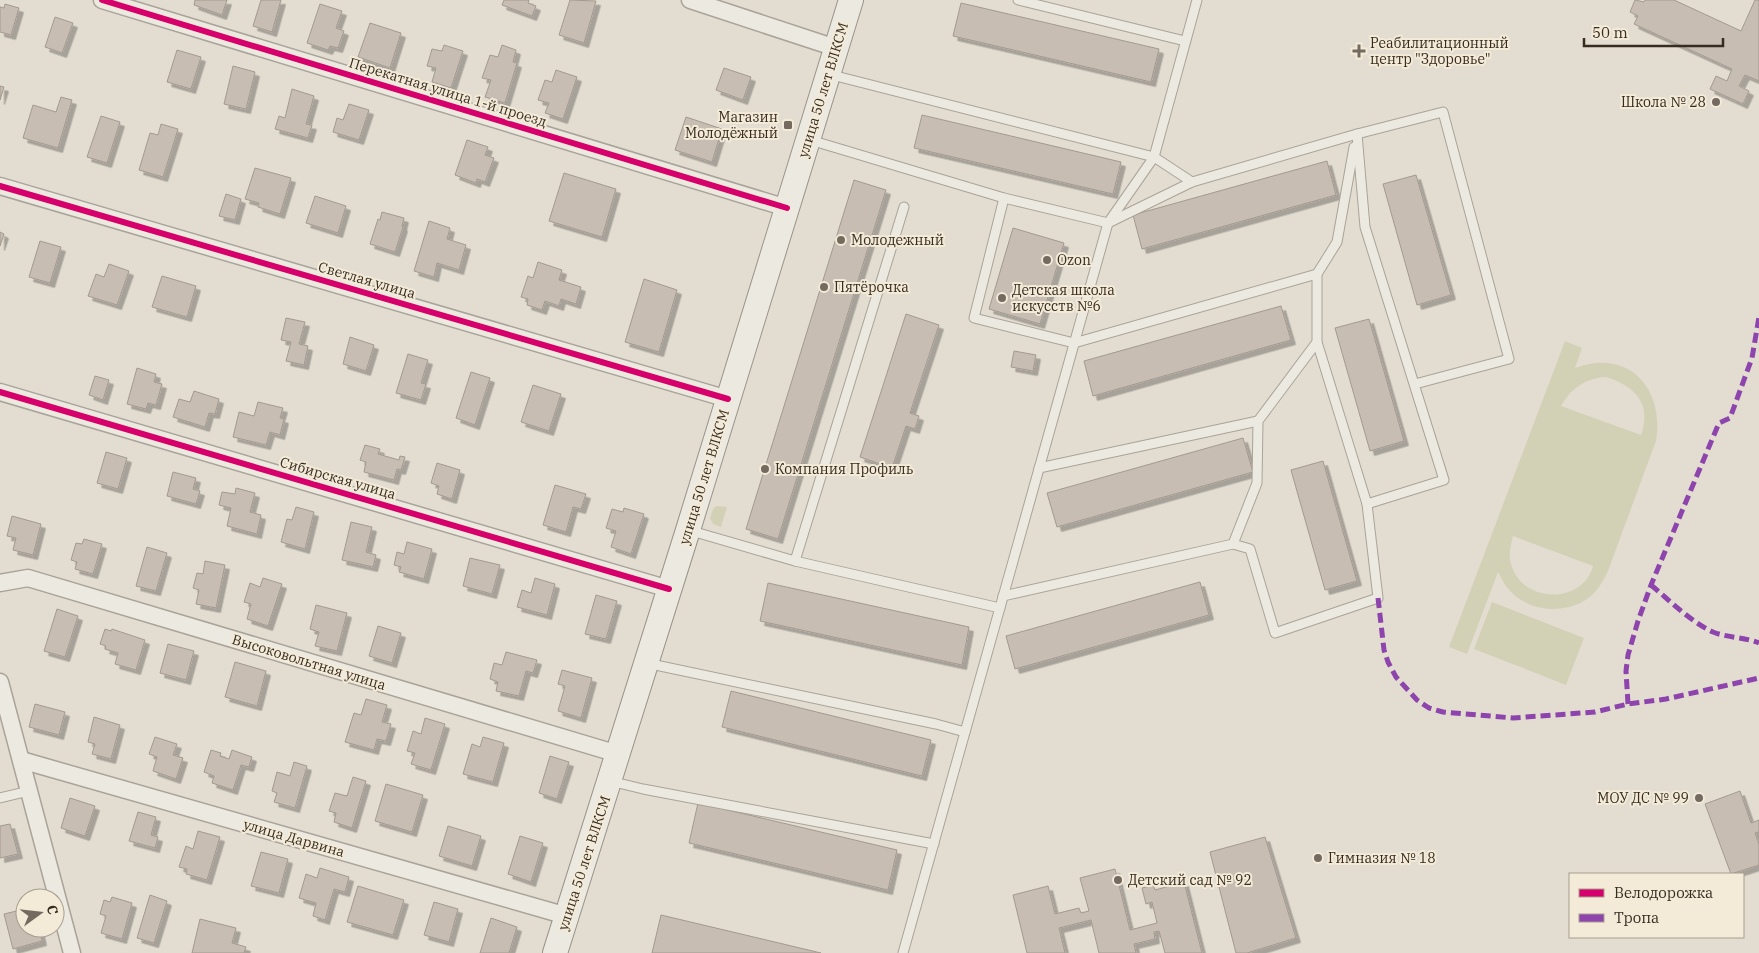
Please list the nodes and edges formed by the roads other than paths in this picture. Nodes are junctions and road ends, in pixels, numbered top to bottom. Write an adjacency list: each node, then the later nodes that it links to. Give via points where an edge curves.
1 (102, 0): 16 (street, Перекатная улица 1-й проезд)
2 (690, 0): 7 (street)
3 (851, 0): 7 (main road, улица 50 лет ВЛКСМ)
4 (1018, 0): 6 (lane)
5 (1197, 0): 6 (lane)
6 (1185, 41): 11 (lane)
7 (836, 48): 8 (main road, улица 50 лет ВЛКСМ)
8 (828, 74): 10 (main road, улица 50 лет ВЛКСМ); 11 (lane)
9 (1357, 134): 12 (lane); 18 (lane, via 1337,242); 21 (lane, via 1365,227); 21 (lane, via 1443,112 1509,359)
10 (808, 140): 14 (lane); 16 (main road, улица 50 лет ВЛКСМ)
11 (1154, 157): 12 (lane); 17 (lane)
12 (1192, 182): 17 (lane)
13 (0, 186): 23 (street, Светлая улица)
14 (1004, 198): 17 (lane); 20 (lane, via 974,318)
15 (904, 207): 29 (lane)
16 (787, 208): 23 (main road, улица 50 лет ВЛКСМ)
17 (1108, 223): 20 (lane)
18 (1317, 274): 19 (lane); 20 (lane)
19 (1317, 342): 24 (lane); 26 (lane)
20 (1074, 343): 25 (lane)
21 (1415, 384): 26 (lane, via 1444,480)
22 (0, 392): 31 (street, Сибирская улица)
23 (728, 399): 27 (main road, улица 50 лет ВЛКСМ)
24 (1258, 421): 25 (lane); 28 (lane, via 1257,483)
25 (1039, 468): 32 (lane)
26 (1367, 504): 28 (lane, via 1378,598 1275,633 1250,549)
27 (688, 530): 29 (lane); 31 (main road, улица 50 лет ВЛКСМ)
28 (1233, 544): 32 (lane)
29 (795, 561): 33 (lane)
30 (0, 583): 37 (street, Высоковольтная улица, via 28,578)
31 (669, 589): 34 (main road, улица 50 лет ВЛКСМ)
32 (1003, 596): 33 (lane)
33 (1000, 608): 36 (lane)
34 (646, 662): 36 (lane); 37 (main road, улица 50 лет ВЛКСМ)
35 (0, 682): 38 (street)
36 (965, 732): 42 (lane)
37 (618, 754): 39 (main road, улица 50 лет ВЛКСМ)
38 (21, 760): 40 (street); 43 (street, улица Дарвина)
39 (610, 781): 42 (lane); 43 (main road, улица 50 лет ВЛКСМ)
40 (29, 791): 41 (lane); 44 (street)
41 (0, 798)
42 (934, 844): 46 (lane)
43 (567, 916): 45 (main road, улица 50 лет ВЛКСМ)
44 (72, 953)
45 (556, 953)
46 (903, 953)

